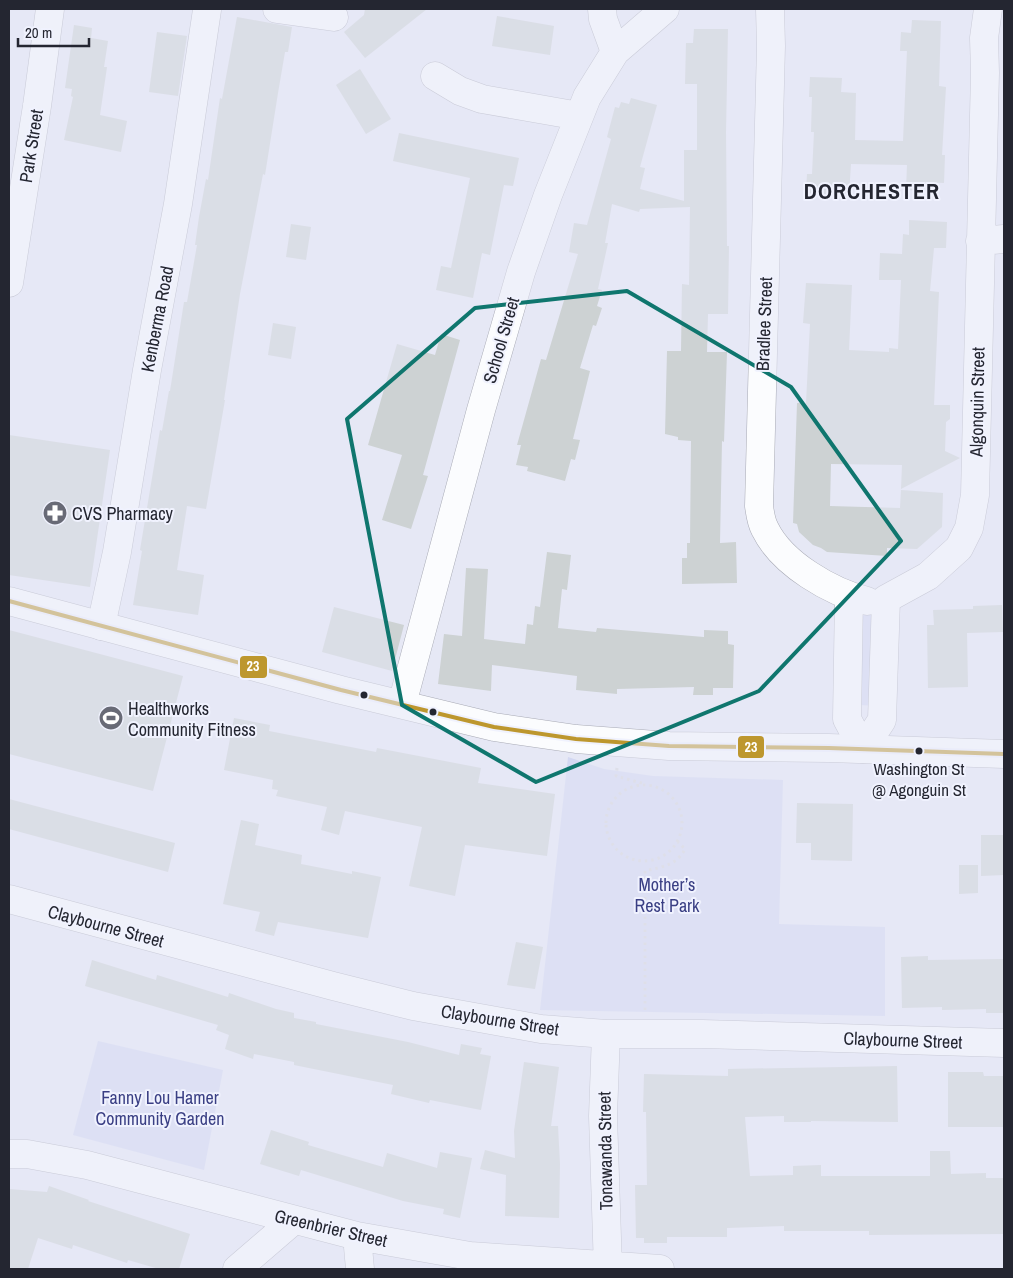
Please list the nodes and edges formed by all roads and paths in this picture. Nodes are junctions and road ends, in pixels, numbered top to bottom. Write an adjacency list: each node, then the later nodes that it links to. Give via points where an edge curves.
1 (50, 9): 13 (street, Park Street)
2 (205, 9): 17 (street, Kenberma Road, via 178,204 117,552)
3 (277, 9): 8 (street)
4 (602, 9): 9 (street)
5 (665, 9): 9 (street, School Street)
6 (770, 9): 14 (street, Bradlee Street, via 759,506 764,527 774,544 804,572)
7 (988, 9): 12 (street, Algonquin Street, via 984,38)
8 (334, 17)
9 (615, 52): 11 (street, School Street, via 587,97)
10 (435, 76): 11 (street, via 482,99)
11 (580, 116): 18 (street, School Street, via 521,272)
12 (992, 240): 15 (street, Algonquin Street, via 975,495 969,528 959,548 928,576)
13 (9, 283)
14 (849, 597): 15 (street, Bradlee Street, via 867,602); 19 (street, via 847,719)
15 (886, 599): 19 (street, via 882,720)
16 (9, 601): 17 (street)
17 (100, 626): 18 (street)
18 (402, 704): 19 (street, via 488,726 576,739 669,746)
19 (863, 749): 20 (street)
20 (1004, 754)
21 (678, 842): 21 (path, via 682,816 678,804 661,788 634,786 622,792 609,807 606,820 609,838 622,854 634,860 654,860 666,855); 24 (path, via 685,849 673,864 645,871 645,1017 659,1018)
22 (9, 899): 23 (street, Claybourne Street, via 413,1006 541,1029)
23 (606, 1034): 24 (street, Claybourne Street); 29 (street, Tonawanda Street, via 603,1116)
24 (658, 1034): 25 (street, Claybourne Street)
25 (1004, 1043)
26 (9, 1154): 27 (street, Greenbrier Street, via 27,1154 87,1165)
27 (294, 1220): 28 (street, Greenbrier Street); 30 (street)
28 (357, 1236): 29 (street, Greenbrier Street, via 470,1256); 31 (street)
29 (608, 1268): 32 (street, Greenbrier Street)
30 (237, 1269)
31 (360, 1269)
32 (660, 1269)

